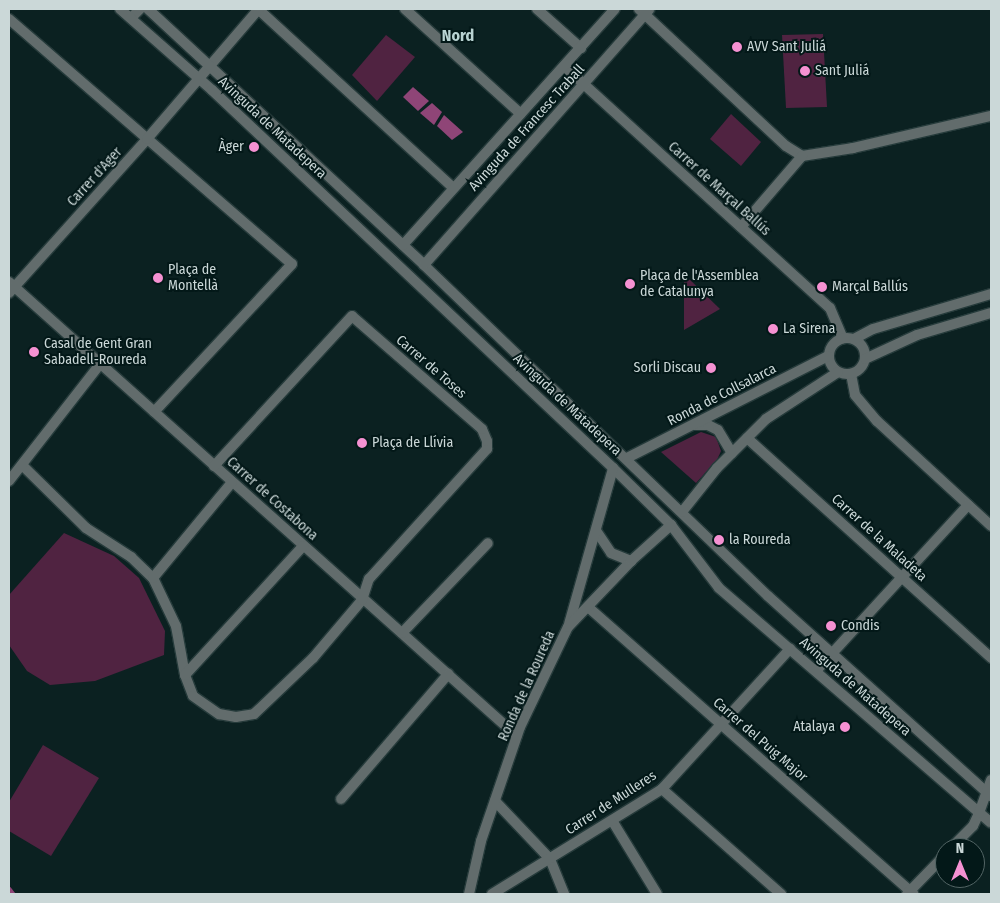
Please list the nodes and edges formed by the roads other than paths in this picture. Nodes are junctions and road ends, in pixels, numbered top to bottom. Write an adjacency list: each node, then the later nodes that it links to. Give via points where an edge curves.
1 (120, 9): 9 (street, Avinguda de Matadepera)
2 (140, 9): 9 (street)
3 (148, 9): 12 (street, Avinguda de Matadepera)
4 (258, 9): 12 (street, Carrer d'Ager); 20 (street)
5 (405, 9): 16 (street)
6 (537, 9): 11 (street)
7 (615, 9): 11 (street, Avinguda de Francesc Traball)
8 (644, 11): 15 (street, Avinguda de Francesc Traball); 19 (street, via 786,146)
9 (131, 18): 14 (street, Avinguda de Matadepera)
10 (9, 19): 18 (street)
11 (581, 48): 13 (street, Avinguda de Francesc Traball)
12 (212, 64): 14 (street, Carrer d'Ager); 22 (street, Avinguda de Matadepera)
13 (565, 67): 15 (street, Carrer de Marçal Ballús); 16 (street, Avinguda de Francesc Traball)
14 (200, 79): 18 (street, Carrer d'Ager); 41 (street, Avinguda de Matadepera)
15 (584, 86): 21 (street, Carrer de Marçal Ballús); 23 (street, Avinguda de Francesc Traball)
16 (522, 114): 20 (street, Avinguda de Francesc Traball)
17 (991, 116): 19 (street, via 853,148)
18 (147, 139): 24 (street, Carrer d'Ager); 34 (street, via 292,264)
19 (802, 156): 21 (street)
20 (452, 187): 22 (street, Avinguda de Francesc Traball)
21 (742, 227): 27 (street, Carrer de Marçal Ballús, via 830,308)
22 (403, 245): 23 (street, Avinguda de Matadepera)
23 (424, 265): 38 (street, Avinguda de Matadepera)
24 (10, 287): 31 (street, Carrer de Costabona)
25 (991, 294): 28 (street, via 873,330)
26 (991, 313): 30 (street, via 917,335)
27 (843, 338): 28 (street); 29 (street, via 832,345)
28 (854, 339): 30 (street, via 863,348)
29 (828, 356): 32 (street); 35 (street, Ronda de Collsalarca)
30 (865, 359): 33 (street)
31 (100, 364): 34 (street, Carrer de Costabona); 39 (street)
32 (838, 372): 33 (street); 36 (street, via 782,407)
33 (851, 374): 44 (street, via 855,395 878,421)
34 (154, 412): 40 (street, Carrer de Costabona)
35 (694, 425): 37 (street, via 718,430); 38 (street, Ronda de Collsalarca)
36 (747, 438): 37 (street); 52 (street, Carrer de la Maladeta)
37 (732, 453): 45 (street)
38 (627, 458): 41 (street, Ronda de Collsalarca); 45 (street, Avinguda de Matadepera)
39 (22, 465): 42 (street); 53 (street, via 81,524 131,557)
40 (214, 466): 43 (street, Carrer de Costabona); 54 (street, Carrer de Toses, via 352,316 482,429 487,449 369,579)
41 (613, 468): 46 (street, Avinguda de Matadepera); 48 (street)
42 (9, 481)
43 (232, 482): 50 (street, Carrer de Costabona); 53 (street)
44 (968, 505): 47 (street); 52 (street)
45 (682, 512): 46 (street, Ronda de la Roureda); 59 (street, Avinguda de Matadepera)
46 (671, 525): 51 (street, Ronda de la Roureda); 58 (street, Avinguda de Matadepera, via 719,588)
47 (991, 526)
48 (598, 532): 51 (street, via 611,553); 56 (street)
49 (488, 543): 57 (street)
50 (303, 546): 54 (street, Carrer de Costabona); 63 (street)
51 (631, 561): 55 (street, Ronda de la Roureda)
52 (900, 576): 59 (street); 60 (street, Carrer de la Maladeta)
53 (153, 578): 63 (street, Carrer de Toses, via 176,626)
54 (362, 600): 57 (street, Carrer de Costabona); 63 (street, Carrer de Toses, via 313,658 254,714 236,718 219,714 193,696)
55 (588, 607): 56 (street, Ronda de la Roureda); 64 (street, Carrer del Puig Major)
56 (568, 627): 65 (street, Ronda de la Roureda)
57 (402, 633): 62 (street, Carrer de Costabona)
58 (790, 649): 61 (street, Avinguda de Matadepera); 64 (street, Carrer de Mulleres)
59 (832, 654): 61 (street); 68 (street, Avinguda de Matadepera)
60 (991, 658)
61 (816, 671): 71 (street, Avinguda de Matadepera)
62 (448, 674): 65 (street, Carrer de Costabona); 69 (street)
63 (185, 675)
64 (721, 724): 67 (street, Carrer de Mulleres); 77 (street, Carrer del Puig Major)
65 (517, 736): 70 (street, Ronda de la Roureda)
66 (991, 780): 68 (street)
67 (662, 789): 72 (street, Carrer de Mulleres); 82 (street)
68 (989, 794): 71 (street)
69 (341, 799)
70 (495, 801): 75 (street); 78 (street, Ronda de la Roureda, via 475,862)
71 (979, 812): 73 (street, Avinguda de Matadepera); 74 (street, via 973,826)
72 (612, 822): 75 (street, Carrer de Mulleres); 81 (street)
73 (991, 823)
74 (962, 838)
75 (550, 859): 79 (street, Carrer de Mulleres); 80 (street)
76 (935, 866): 77 (street)
77 (911, 893)
78 (469, 894)
79 (492, 894)
80 (564, 894)
81 (657, 894)
82 (780, 894)

